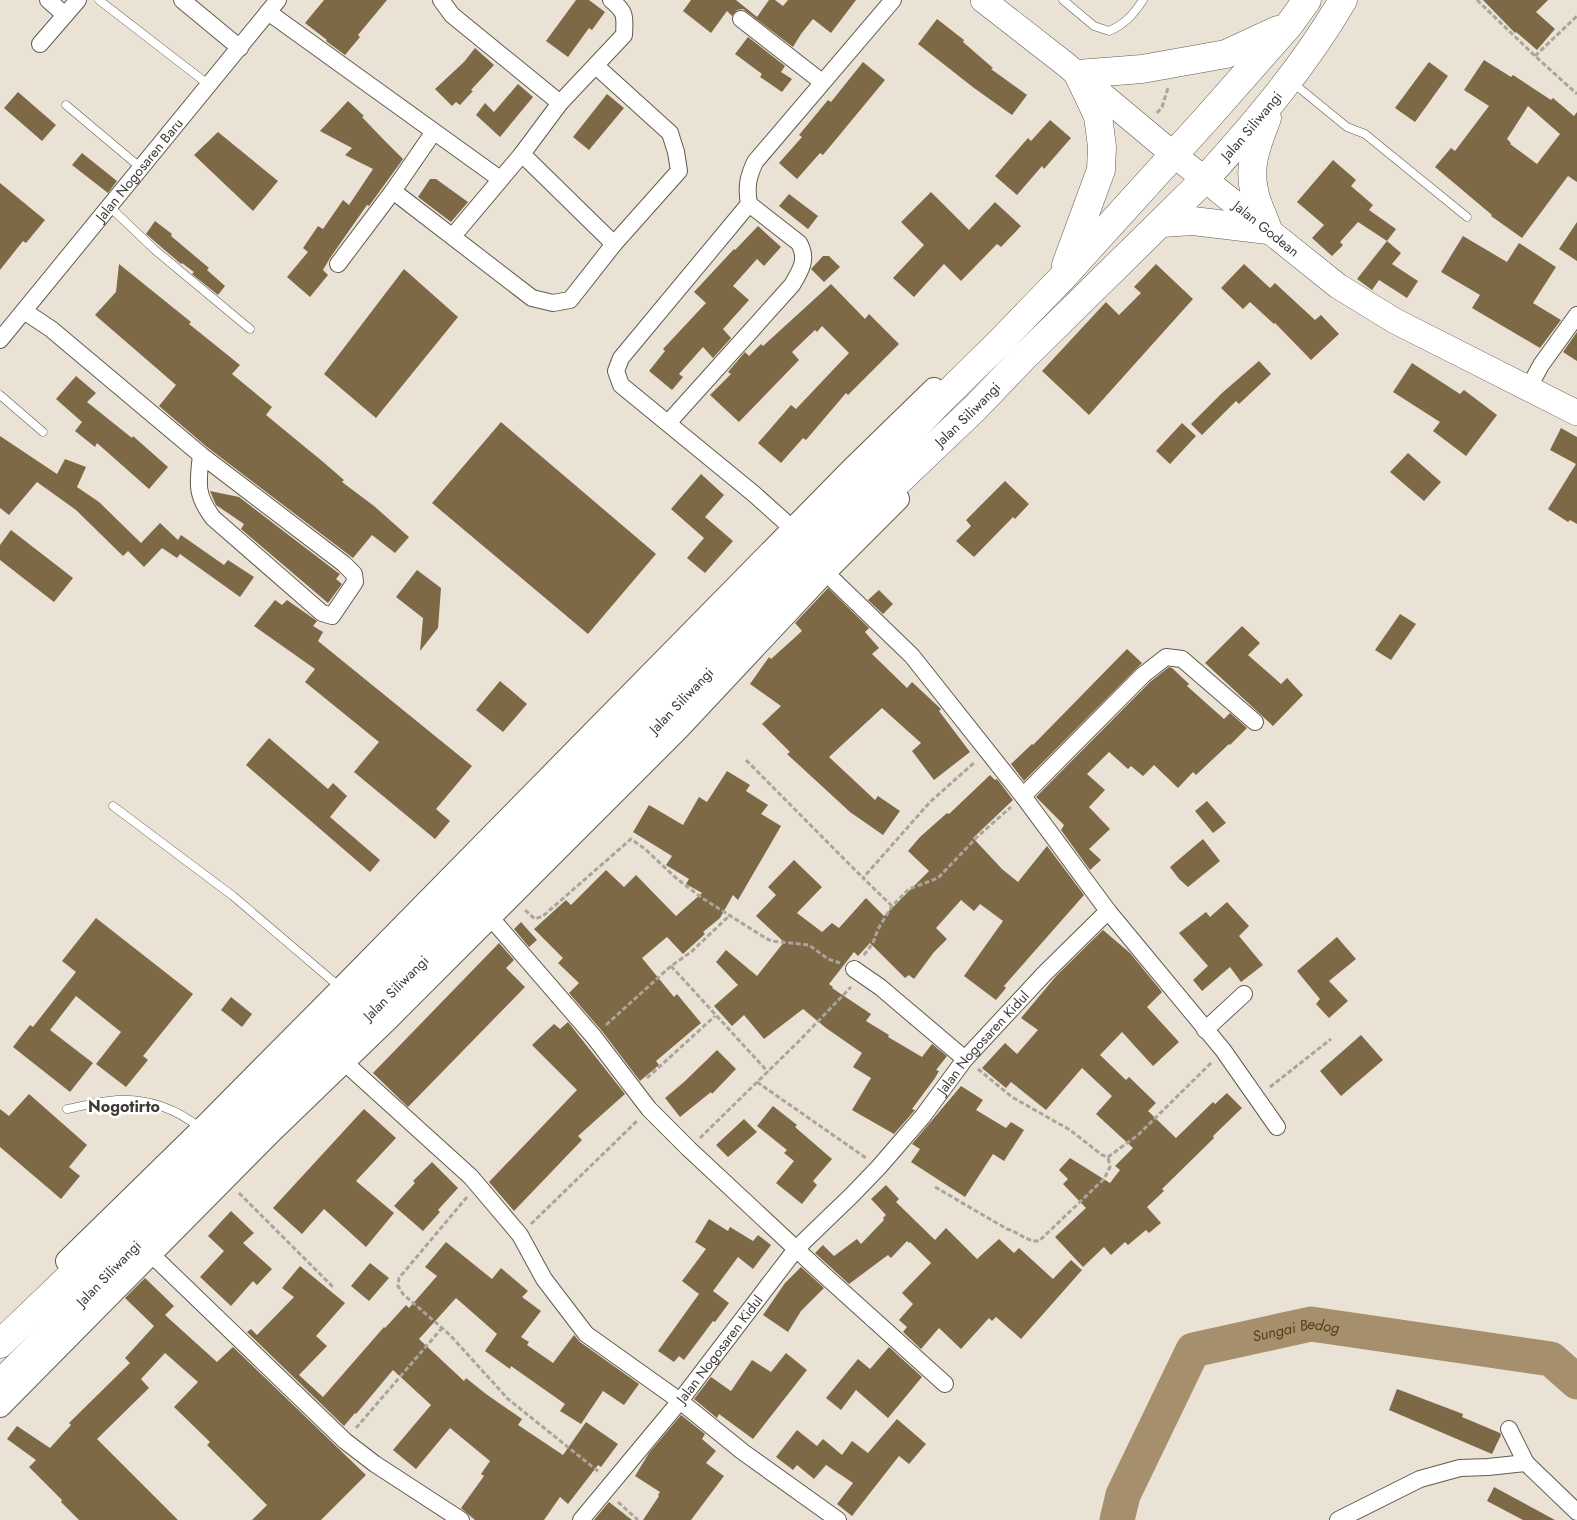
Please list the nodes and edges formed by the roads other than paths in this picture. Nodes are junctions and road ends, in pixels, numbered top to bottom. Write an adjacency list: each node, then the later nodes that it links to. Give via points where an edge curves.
1 (48, 0): 14 (street)
2 (78, 0): 14 (street)
3 (99, 0): 22 (lane)
4 (182, 0): 18 (street)
5 (441, 0): 24 (street, via 452,15)
6 (611, 0): 19 (street, via 623,10 624,35)
7 (893, 0): 21 (street)
8 (983, 0): 20 (main road, Jalan Godean)
9 (1063, 0): 10 (lane, via 1094,26 1109,31 1132,17)
10 (1143, 0)
11 (1307, 0): 16 (highway, Jalan Siliwangi)
12 (1343, 0): 23 (highway, Jalan Siliwangi)
13 (273, 6): 18 (street, Jalan Nogosaren Baru); 26 (street)
14 (65, 15): 17 (street)
15 (741, 19): 21 (street)
16 (1289, 25): 20 (highway, via 1226,54 1142,68); 28 (highway, Jalan Siliwangi)
17 (40, 44)
18 (240, 48): 22 (street, Jalan Nogosaren Baru)
19 (596, 66): 24 (street); 39 (street, via 670,133 679,171)
20 (1078, 74): 28 (main road, Jalan Godean); 41 (highway, via 1098,116 1101,170)
21 (822, 82): 33 (street, via 755,162 746,190)
22 (209, 86): 29 (street, Jalan Nogosaren Baru)
23 (1282, 90): 30 (highway, Jalan Siliwangi); 35 (lane, via 1365,134); 37 (highway, via 1254,153 1252,172 1254,191)
24 (560, 103): 27 (street)
25 (66, 105): 29 (lane)
26 (434, 133): 31 (street); 32 (street)
27 (522, 154): 31 (street); 39 (street)
28 (1173, 154): 30 (main road, Jalan Godean); 41 (highway, Jalan Siliwangi)
29 (141, 168): 34 (street, Jalan Nogosaren Baru)
30 (1205, 179): 36 (highway, Jalan Siliwangi); 37 (main road, Jalan Godean)
31 (500, 180): 38 (street)
32 (393, 191): 38 (street); 40 (street)
33 (749, 204): 51 (street, via 618,365 616,371 621,385); 51 (street, via 799,242 804,258 801,270 792,285)
34 (110, 207): 42 (street, Jalan Nogosaren Baru); 44 (lane, via 155,250)
35 (1467, 217)
36 (1161, 223): 37 (highway, via 1193,221); 47 (highway, Jalan Siliwangi)
37 (1268, 230): 48 (main road, Jalan Godean, via 1346,291 1395,321)
38 (454, 236): 39 (street, via 532,298 553,303 570,300)
39 (614, 244)
40 (338, 264)
41 (1061, 278): 46 (highway, Jalan Siliwangi)
42 (24, 311): 45 (street, Jalan Nogosaren Baru); 53 (street)
43 (1577, 315): 48 (street)
44 (250, 329)
45 (0, 340)
46 (1000, 342): 54 (street, via 983,345 960,364); 62 (highway, Jalan Siliwangi, via 789,558)
47 (1023, 358): 55 (street, via 1019,375); 70 (highway, Jalan Siliwangi, via 823,553 646,736)
48 (1528, 389): 50 (main road, Jalan Godean)
49 (0, 395): 52 (lane)
50 (1577, 412)
51 (668, 423): 54 (street)
52 (43, 432)
53 (202, 454): 53 (street, via 354,574 356,582 332,616 322,613 213,518 203,505 198,486)
54 (793, 529): 62 (street)
55 (824, 572): 57 (street, via 912,656); 60 (street, via 678,729)
56 (1256, 722): 57 (street, via 1182,659 1166,657 1137,681)
57 (1023, 796): 59 (street)
58 (113, 806): 62 (lane, via 233,896)
59 (1108, 911): 64 (street); 65 (street, Jalan Nogosaren Kidul)
60 (490, 916): 66 (street); 72 (street, via 594,1037 649,1109)
61 (854, 969): 65 (street)
62 (348, 994): 69 (street); 70 (highway, Jalan Siliwangi)
63 (1244, 994): 64 (street)
64 (1205, 1030): 68 (street, via 1223,1050)
65 (965, 1059): 72 (street, Jalan Nogosaren Kidul, via 923,1116 879,1167)
66 (344, 1062): 73 (street); 80 (street, via 478,1184 520,1235 544,1279 586,1334)
67 (67, 1109): 69 (lane, via 117,1100 151,1103 186,1117)
68 (1276, 1127)
69 (202, 1129): 74 (street)
70 (236, 1132): 71 (highway, Jalan Siliwangi)
71 (190, 1177): 74 (highway, Jalan Siliwangi); 76 (highway, Jalan Siliwangi)
72 (796, 1249): 79 (street); 80 (street, Jalan Nogosaren Kidul)
73 (151, 1254): 76 (street); 85 (street, via 345,1442)
74 (31, 1305): 75 (street); 77 (highway, Jalan Siliwangi)
75 (0, 1327)
76 (62, 1333): 78 (highway, Jalan Siliwangi); 81 (street)
77 (0, 1344)
78 (0, 1384)
79 (945, 1384)
80 (680, 1401): 86 (street, Jalan Nogosaren Kidul); 87 (street, via 743,1452)
81 (0, 1406)
82 (1509, 1429): 83 (street)
83 (1526, 1463): 84 (street); 88 (street, via 1460,1468 1420,1479)
84 (1577, 1512)
85 (461, 1520)
86 (581, 1520)
87 (838, 1520)
88 (1338, 1520)

